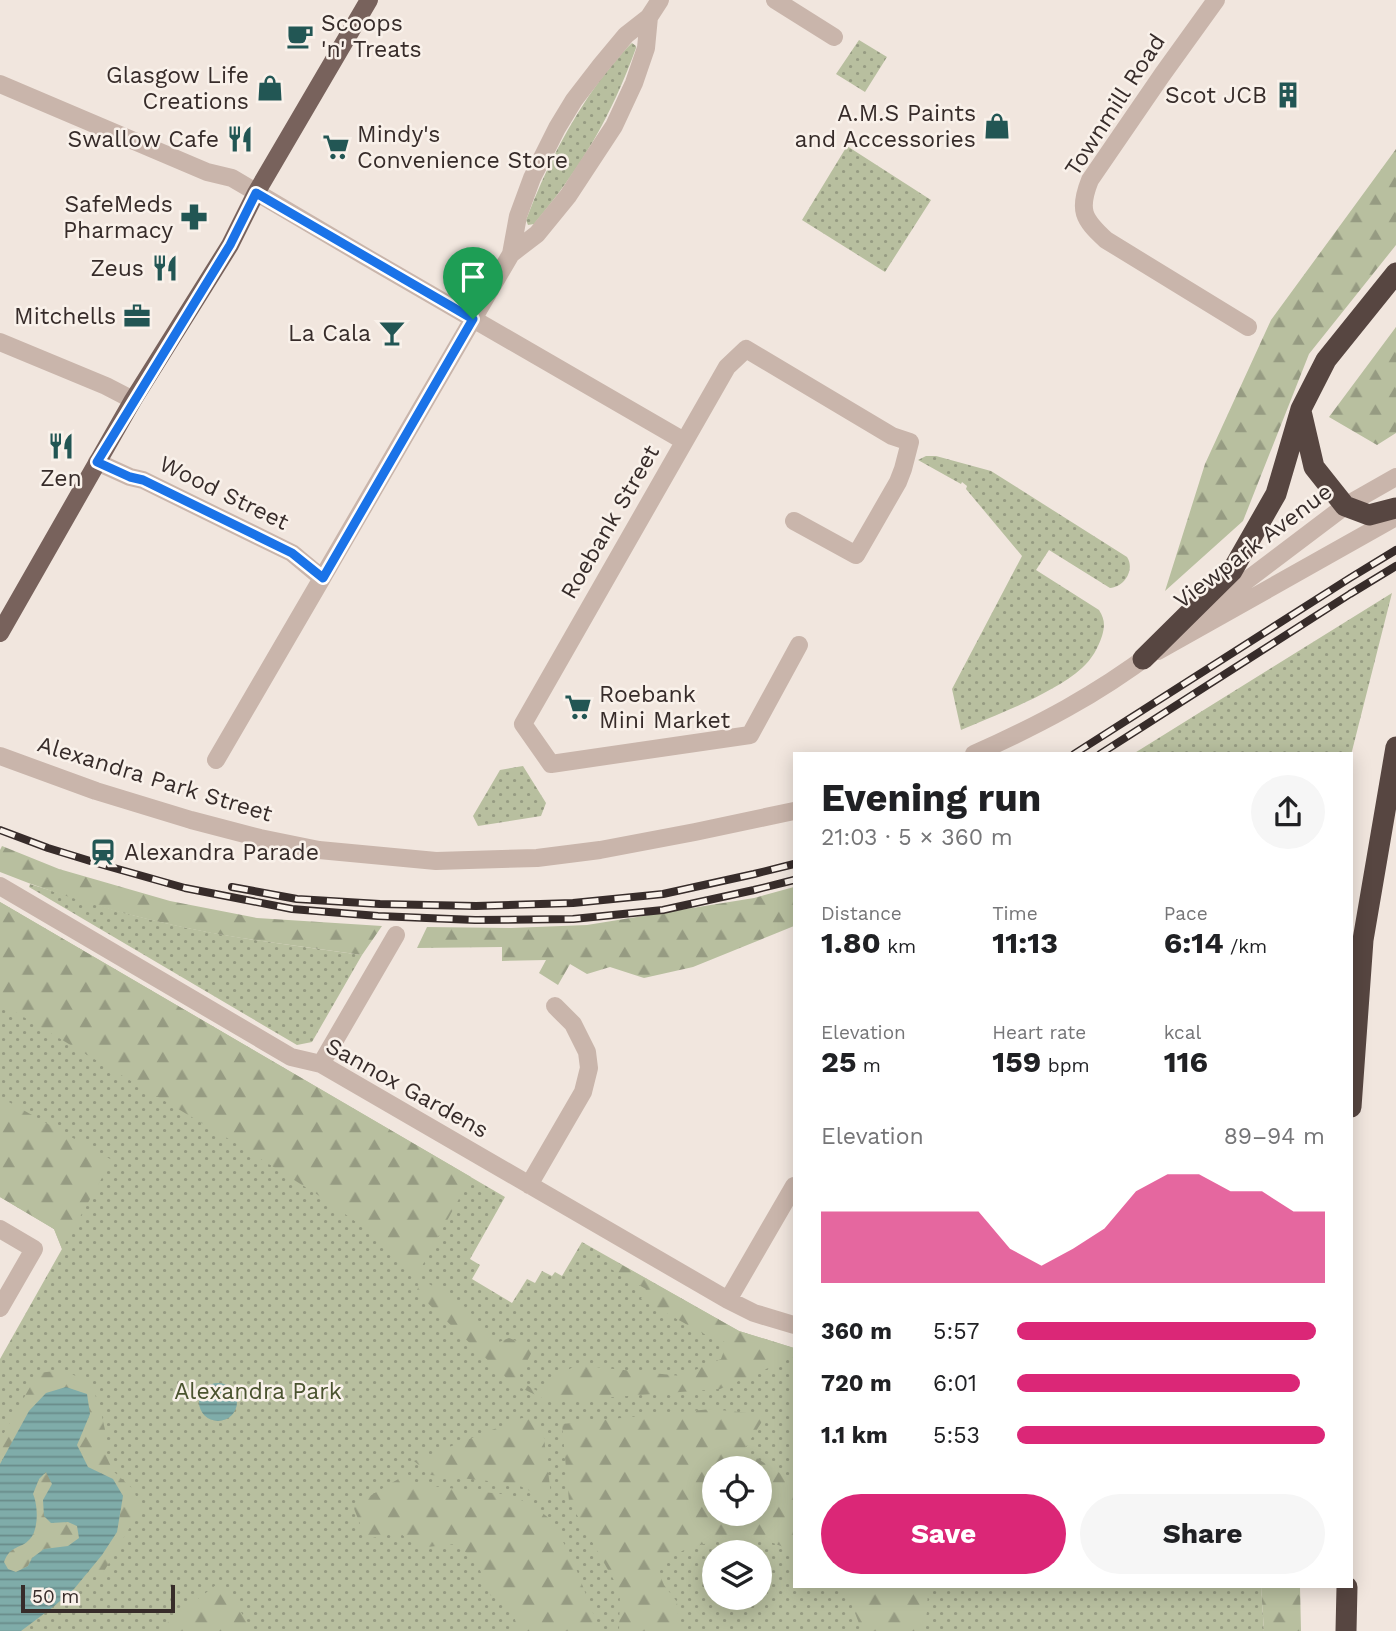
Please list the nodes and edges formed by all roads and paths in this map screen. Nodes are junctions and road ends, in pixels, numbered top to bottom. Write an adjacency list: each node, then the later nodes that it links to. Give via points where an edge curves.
1 (368, 0): 8 (main road)
2 (660, 0): 5 (street)
3 (775, 0): 6 (street)
4 (1216, 0): 12 (street, Townmill Road, via 1090,180 1083,198 1084,214 1106,240)
5 (649, 18): 9 (street, via 626,35 557,128 518,216); 9 (street, via 646,48 614,126 568,196 537,234)
6 (834, 37)
7 (0, 84): 8 (street, via 207,172 232,178)
8 (256, 193): 11 (street); 14 (main road, via 230,245)
9 (511, 254): 11 (street)
10 (1396, 273): 15 (highway, via 1326,360)
11 (473, 319): 16 (street); 23 (street)
12 (1248, 327)
13 (0, 342): 14 (street)
14 (134, 400): 17 (main road)
15 (1301, 409): 19 (highway, via 1314,467); 26 (highway, via 1276,494 1232,570)
16 (684, 442): 22 (street, Roebank Street, via 727,367 746,349 892,436 910,442 898,482 856,555); 25 (street, Roebank Street, via 523,724 551,764 750,735)
17 (97, 462): 23 (street, Wood Street, via 292,553); 24 (main road)
18 (1396, 477): 19 (street, Viewpark Avenue)
19 (1345, 506): 20 (highway, via 1369,515); 26 (street, Viewpark Avenue)
20 (1396, 508)
21 (1396, 517): 26 (street, Viewpark Avenue)
22 (794, 520)
23 (323, 578): 30 (street)
24 (0, 633)
25 (800, 645)
26 (1143, 659): 28 (street, Viewpark Avenue, via 1065,711)
27 (1396, 747): 36 (highway, via 1363,940)
28 (978, 752)
29 (0, 756): 31 (street, Alexandra Park Street, via 96,791 260,838 319,850 436,861 537,858 600,850)
30 (216, 760)
31 (793, 811)
32 (0, 886): 35 (street, Sannox Gardens, via 292,1056)
33 (396, 935): 35 (street)
34 (555, 1006): 37 (street, via 573,1024 587,1052 589,1069 583,1092)
35 (321, 1064): 37 (street, Sannox Gardens)
36 (1353, 1079)
37 (529, 1185): 40 (street, Sannox Gardens)
38 (793, 1188): 40 (street)
39 (0, 1229): 41 (street, via 34,1249)
40 (728, 1300): 42 (street, Sannox Gardens)
41 (0, 1308)
42 (793, 1325)
43 (1347, 1588): 44 (highway)
44 (1346, 1631)

